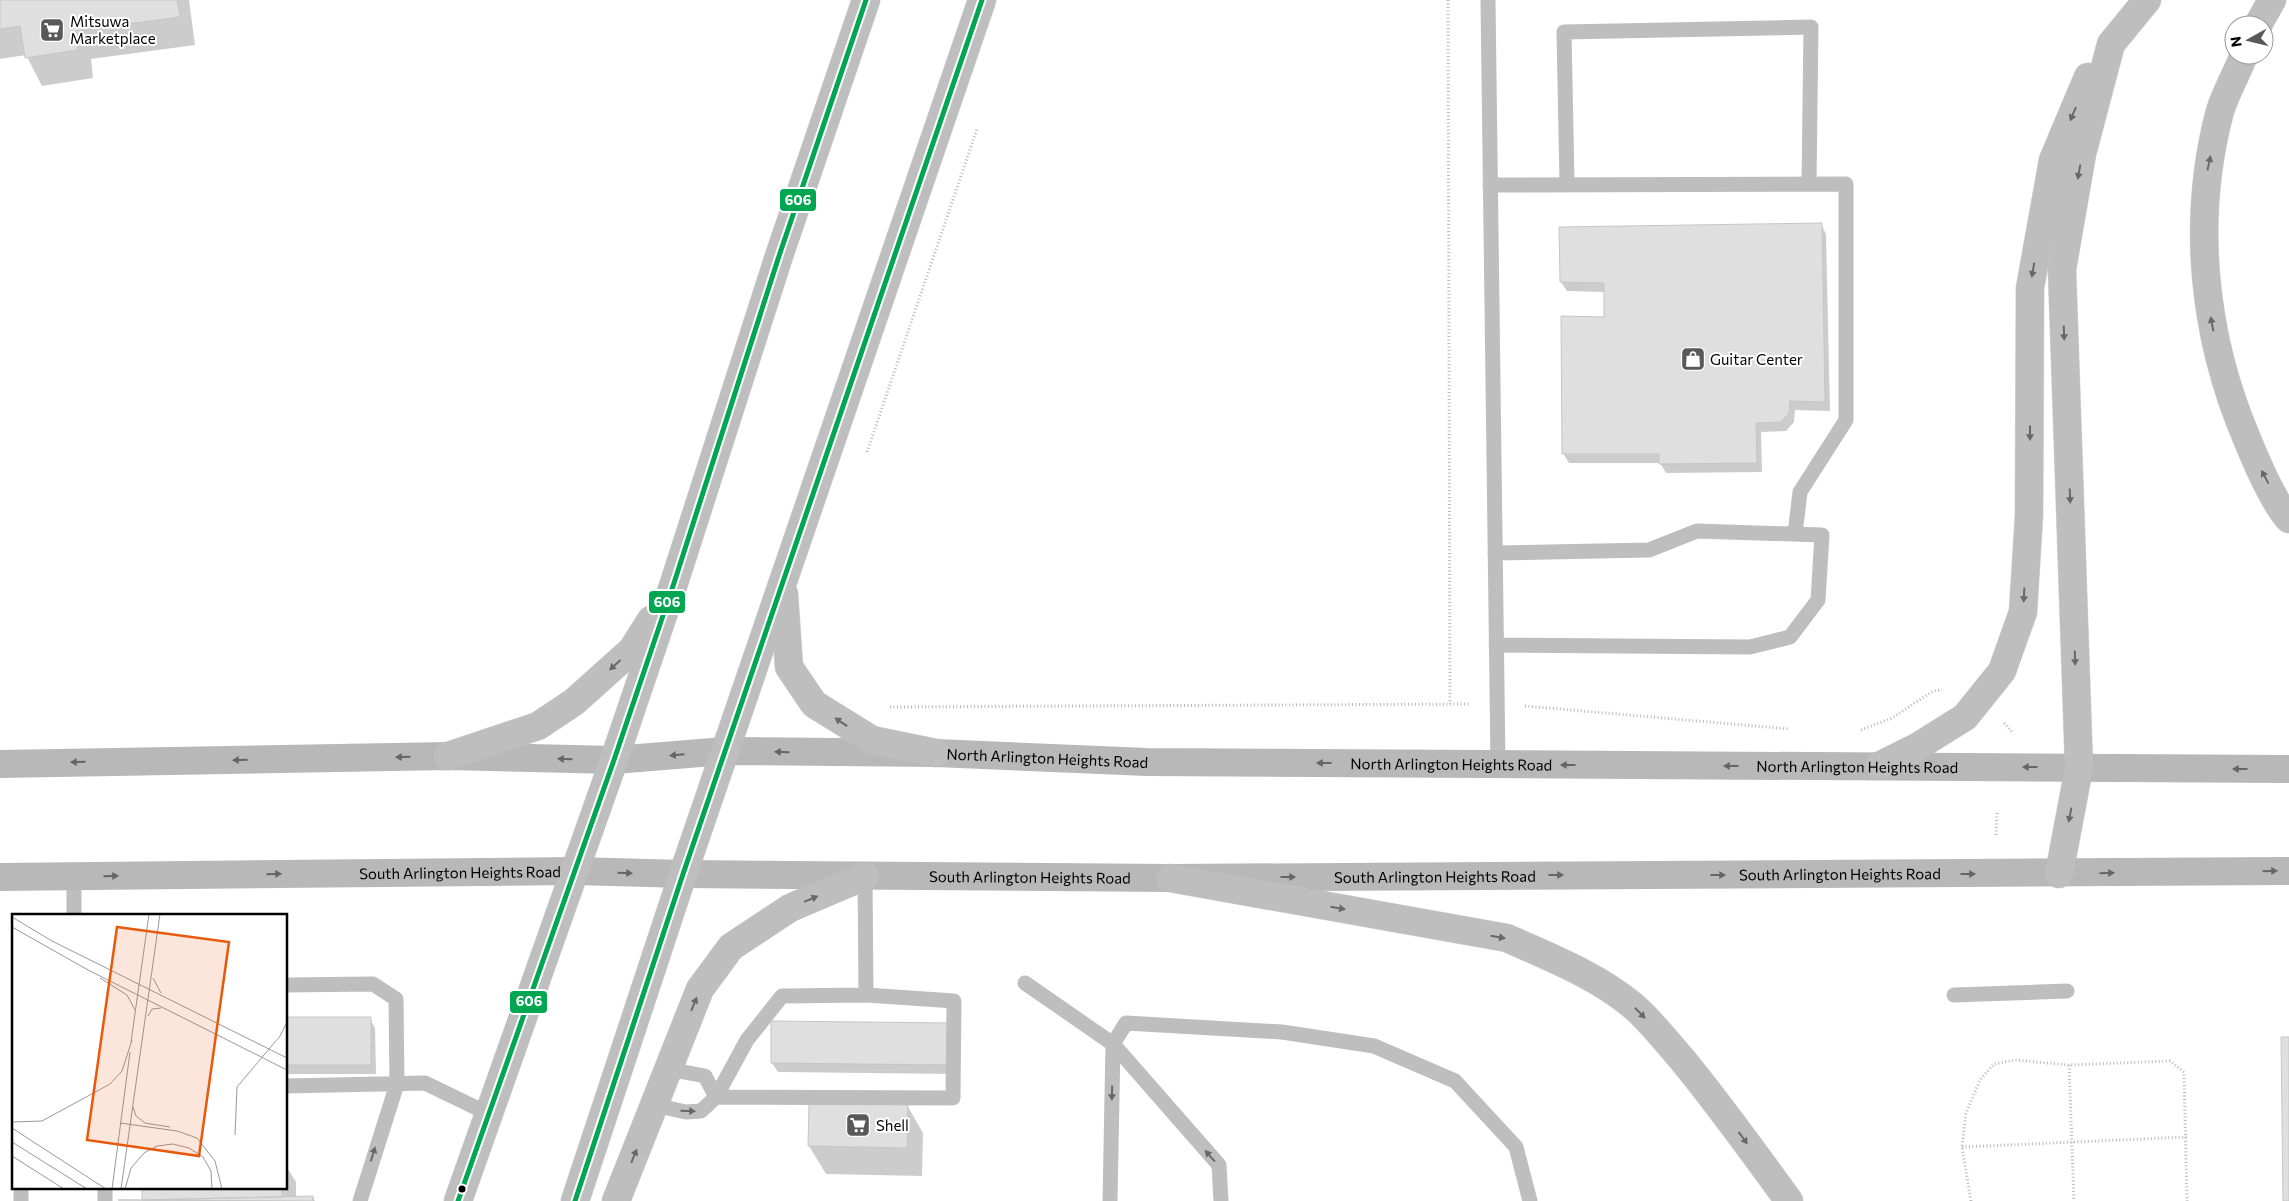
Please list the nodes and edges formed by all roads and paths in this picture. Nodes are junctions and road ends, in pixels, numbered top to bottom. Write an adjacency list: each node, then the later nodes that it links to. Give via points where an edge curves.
1 (866, 0): 18 (main road, via 779,256)
2 (982, 0): 17 (main road)
3 (1448, 0): 21 (path)
4 (1488, 0): 12 (lane)
5 (2145, 0): 32 (main road, one-way to 32, via 2103,44 2053,160 2030,288 2029,515 2023,612 2002,671 1965,716 1917,747); 33 (main road, one-way to 33, via 2111,44 2082,154 2062,270)
6 (2272, 0): 7 (main road)
7 (2264, 15)
8 (2240, 65): 14 (main road, one-way to 8, via 2254,456 2229,399 2205,288 2206,177 2221,109)
9 (979, 122): 13 (path)
10 (1567, 184): 11 (lane); 11 (lane, via 1564,32 1811,27); 12 (lane)
11 (1810, 184): 15 (lane, via 1846,184 1846,420 1800,492)
12 (1490, 185): 16 (lane)
13 (864, 458)
14 (2289, 519)
15 (1795, 534): 16 (lane, via 1697,531 1649,550); 19 (lane, via 1822,535 1818,600 1790,637 1750,648)
16 (1495, 553): 19 (lane)
17 (783, 582): 26 (main road); 27 (main road, one-way to 17, via 872,740 814,704 789,667)
18 (674, 583): 28 (main road, one-way to 28, via 632,650 574,702 538,726); 29 (main road)
19 (1496, 645): 22 (lane)
20 (1943, 690): 25 (path, via 1933,691 1892,718 1863,730)
21 (1450, 704): 22 (path); 23 (path)
22 (1497, 704): 24 (path); 31 (lane)
23 (887, 707)
24 (1791, 729)
25 (1854, 730)
26 (725, 751): 27 (main road, North Arlington Heights Road, one-way to 26); 29 (main road, North Arlington Heights Road, one-way to 29); 39 (main road)
27 (936, 753): 31 (main road, North Arlington Heights Road, one-way to 27, via 1147,762)
28 (448, 756): 29 (main road, one-way to 28); 30 (main road, one-way to 30)
29 (614, 760): 37 (main road)
30 (0, 764)
31 (1498, 765): 32 (main road, North Arlington Heights Road, one-way to 31)
32 (1879, 766): 33 (main road, North Arlington Heights Road, one-way to 32)
33 (2079, 768): 34 (main road, North Arlington Heights Road, one-way to 33); 40 (main road, one-way to 40)
34 (2289, 769)
35 (1997, 813): 36 (path)
36 (1996, 835)
37 (576, 871): 39 (main road, South Arlington Heights Road, one-way to 39); 41 (main road, South Arlington Heights Road, one-way to 37); 58 (main road)
38 (2289, 871): 40 (main road, one-way to 38)
39 (683, 874): 42 (main road, South Arlington Heights Road); 68 (main road)
40 (2059, 874): 44 (main road, South Arlington Heights Road, one-way to 40)
41 (74, 876): 43 (main road, South Arlington Heights Road); 45 (lane)
42 (865, 876): 44 (main road, South Arlington Heights Road); 49 (lane); 53 (main road, one-way to 42, via 700,989 731,947 790,908)
43 (0, 877)
44 (1170, 878): 73 (main road, one-way to 73, via 1507,938 1553,958 1632,1004 1710,1093)
45 (74, 914)
46 (1026, 983): 51 (lane)
47 (288, 985): 54 (lane, via 373,984 396,999)
48 (2067, 991): 50 (lane)
49 (866, 995): 56 (lane, via 782,996 747,1040); 56 (lane, via 954,1000 953,1098)
50 (1954, 995)
51 (1113, 1044): 70 (lane, one-way to 70); 71 (lane, one-way to 51, via 1219,1165); 72 (lane, via 1126,1023 1282,1032 1374,1046 1455,1081 1516,1146)
52 (2069, 1065): 59 (path, via 2170,1060 2184,1072); 60 (path); 61 (path, via 2015,1060 1994,1064 1980,1080 1966,1112)
53 (668, 1069): 56 (lane, via 705,1076); 57 (main road)
54 (396, 1084): 55 (lane); 58 (lane, via 425,1083); 66 (lane, one-way to 54)
55 (288, 1086)
56 (716, 1096): 57 (lane, one-way to 56, via 686,1112 701,1111)
57 (654, 1105): 69 (main road, one-way to 57)
58 (489, 1114): 67 (main road)
59 (2187, 1137): 60 (path); 76 (path)
60 (2072, 1141): 61 (path); 75 (path)
61 (1962, 1147): 74 (path)
62 (20, 1188): 64 (lane)
63 (105, 1188): 65 (lane)
64 (21, 1201)
65 (105, 1201)
66 (360, 1201)
67 (458, 1201)
68 (575, 1201)
69 (616, 1201)
70 (1110, 1201)
71 (1221, 1201)
72 (1530, 1201)
73 (1789, 1201)
74 (1971, 1201)
75 (2074, 1201)
76 (2187, 1201)

